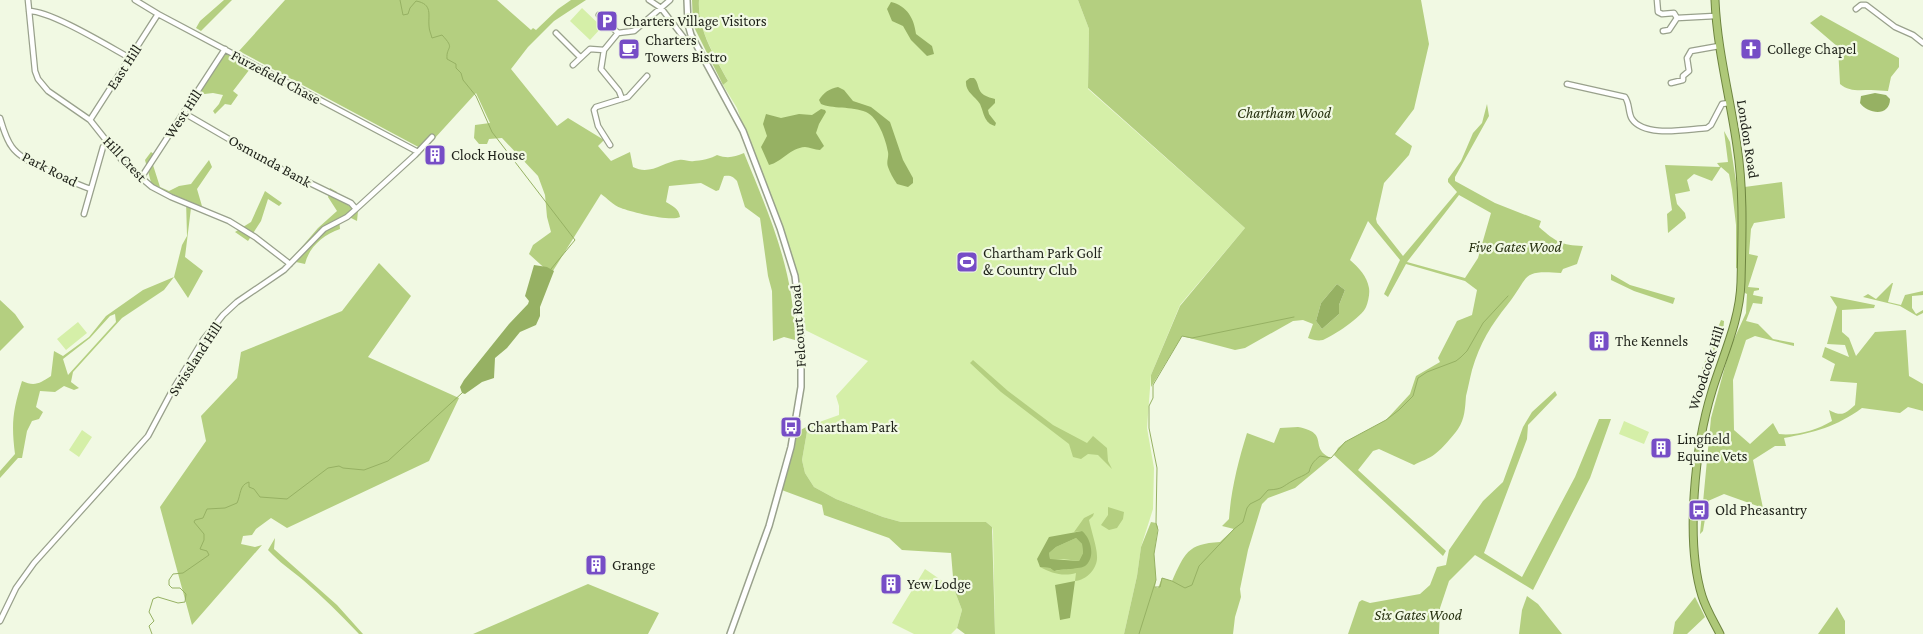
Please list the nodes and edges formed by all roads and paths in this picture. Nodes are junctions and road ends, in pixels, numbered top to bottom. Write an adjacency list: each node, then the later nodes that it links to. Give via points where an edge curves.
1 (28, 0): 10 (street, Hill Crest)
2 (135, 0): 12 (street, Furzefield Chase)
3 (649, 0): 8 (street)
4 (670, 0): 8 (street)
5 (687, 0): 47 (street, Felcourt Road, via 691,35 743,131 780,228 794,276 801,328 801,387 791,447 769,526)
6 (1657, 0): 15 (street, via 1658,12 1674,14)
7 (1714, 0): 14 (highway, London Road)
8 (661, 8): 19 (street, via 634,31); 20 (street)
9 (1856, 9): 11 (street, via 1864,4)
10 (29, 11): 26 (street, via 62,22); 35 (street, Hill Crest, via 38,79 48,91)
11 (1875, 13): 16 (street); 21 (street)
12 (158, 14): 23 (street, Furzefield Chase); 26 (street, East Hill)
13 (599, 15): 19 (street)
14 (1715, 16): 15 (street); 22 (highway, London Road)
15 (1676, 18): 17 (street, via 1669,30)
16 (1870, 18)
17 (1662, 30)
18 (556, 33): 25 (street)
19 (618, 34): 24 (street)
20 (684, 38)
21 (1923, 43)
22 (1719, 46): 29 (street, via 1692,51 1687,58 1689,71 1683,80); 32 (highway, London Road)
23 (225, 49): 33 (street, West Hill); 39 (street, Furzefield Chase)
24 (604, 50): 25 (street, via 590,49); 31 (street, via 602,69 620,90)
25 (580, 57): 27 (street)
26 (130, 58): 35 (street, East Hill)
27 (573, 65)
28 (647, 76): 31 (street, via 628,98)
29 (1671, 83)
30 (1567, 84): 32 (street, via 1626,97 1634,122 1647,130 1707,128 1712,126 1722,104)
31 (622, 99): 38 (street, via 594,110 598,126)
32 (1729, 103): 45 (highway, London Road, via 1742,188)
33 (184, 114): 40 (street, West Hill); 42 (street, Osmunda Bank)
34 (0, 118): 41 (street, Park Road, via 10,146 16,152)
35 (90, 120): 37 (street, Hill Crest)
36 (432, 137): 39 (street, Swissland Hill)
37 (108, 144): 40 (street, Hill Crest); 41 (street, Park Road, via 103,147)
38 (610, 145)
39 (418, 152): 42 (street, Swissland Hill)
40 (141, 178): 44 (street, Hill Crest, via 171,197 229,221)
41 (90, 189): 43 (street, Park Road)
42 (356, 209): 44 (street, Swissland Hill, via 324,229)
43 (84, 214)
44 (290, 264): 46 (street, Swissland Hill, via 223,315 172,391 148,436 34,562 16,588)
45 (1738, 315): 48 (highway, Woodcock Hill, via 1705,413 1695,484 1693,556 1702,598)
46 (0, 621)
47 (730, 634)
48 (1720, 634)

